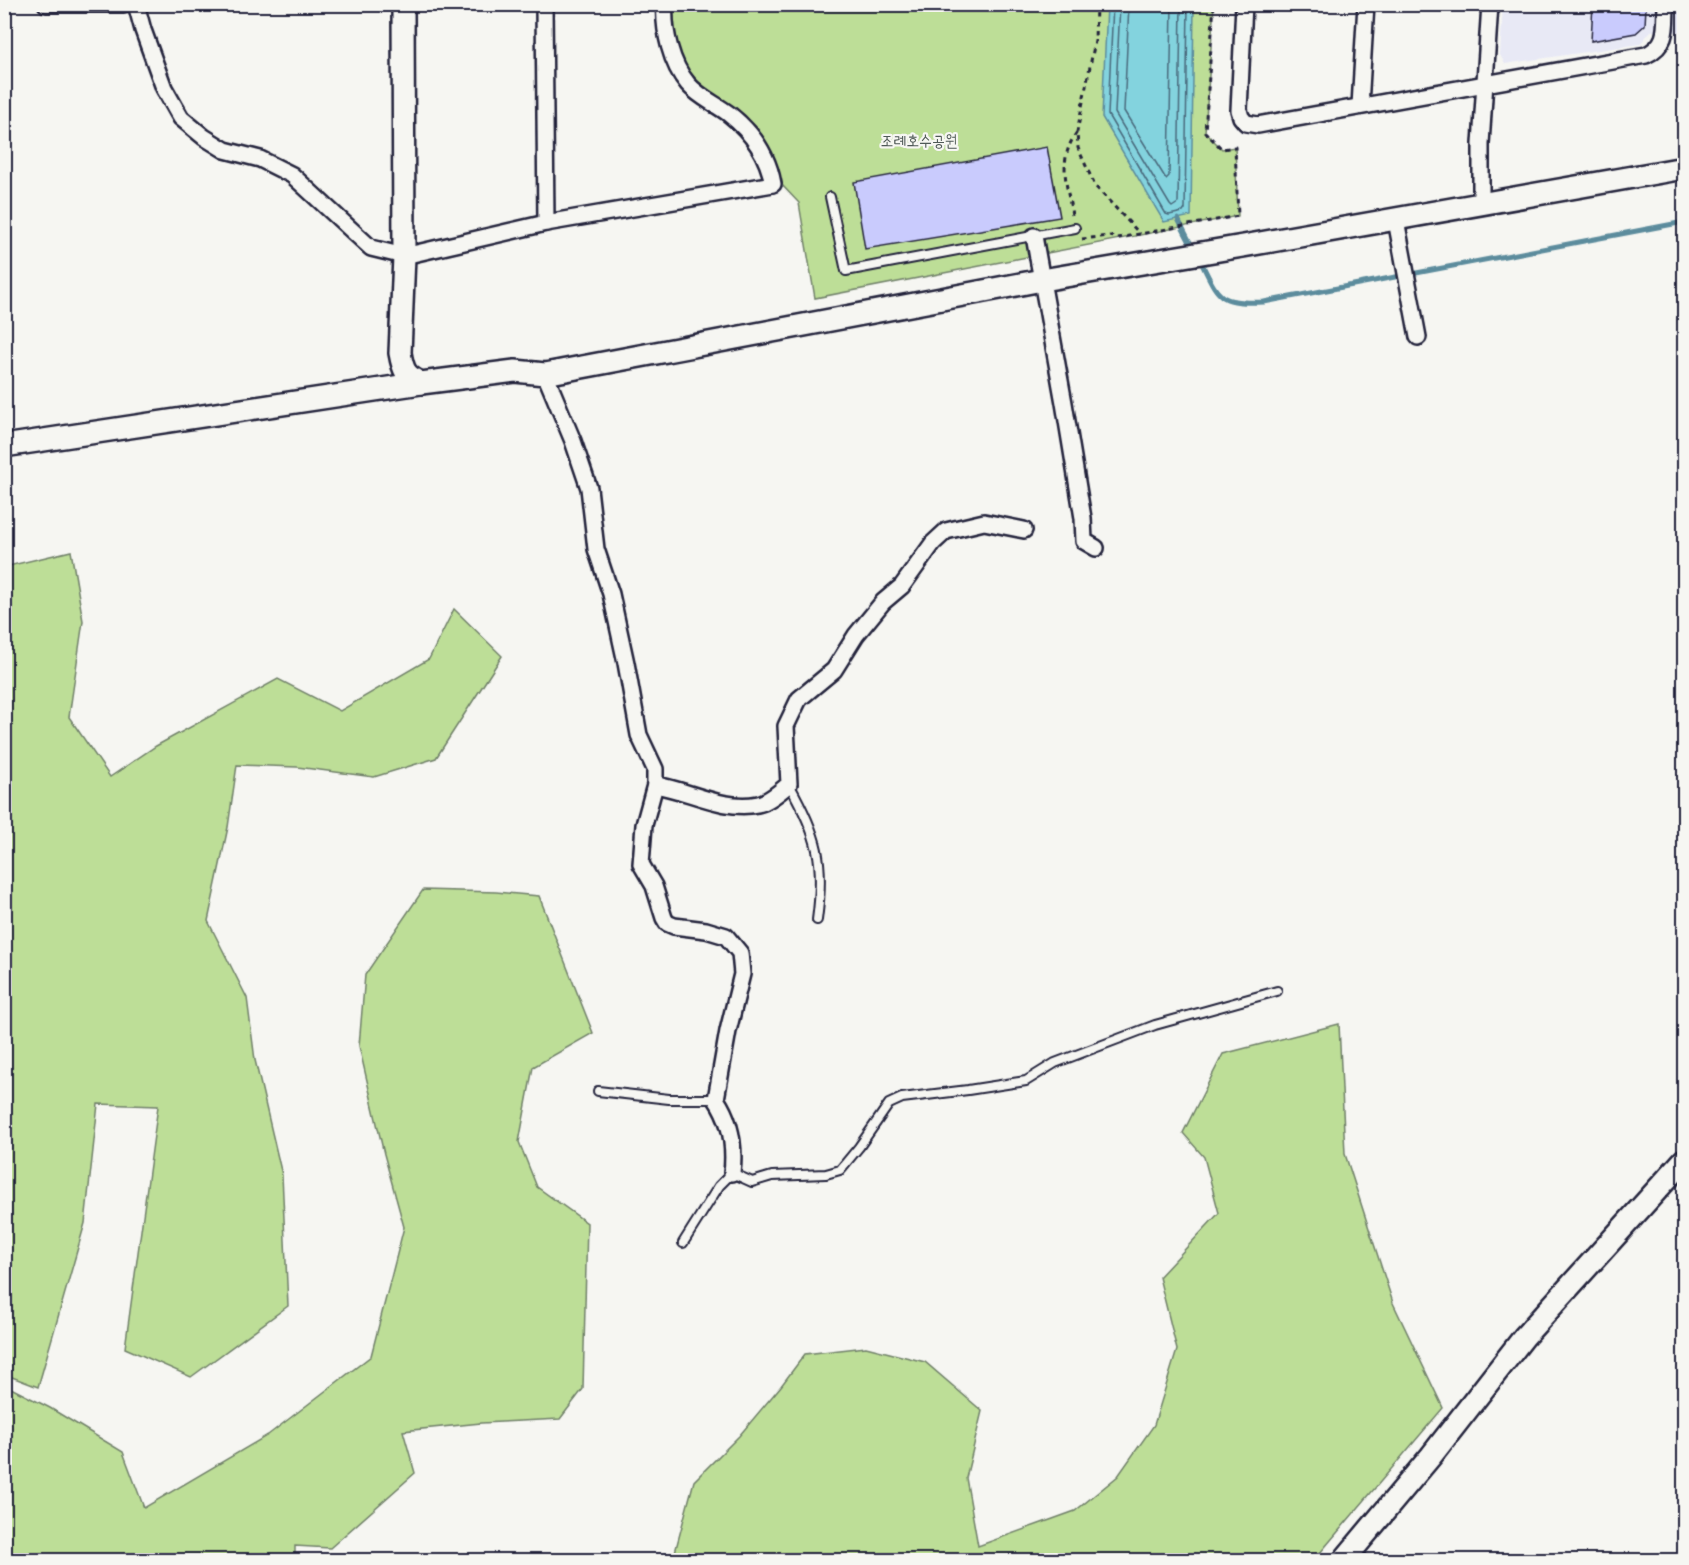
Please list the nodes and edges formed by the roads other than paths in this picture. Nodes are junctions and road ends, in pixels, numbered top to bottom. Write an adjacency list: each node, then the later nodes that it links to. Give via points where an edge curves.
1 (46, 4): 2 (street)
2 (124, 4)
3 (136, 4): 20 (street, via 164,88 181,118 225,150 260,159 292,175 371,248)
4 (403, 4): 20 (street)
5 (544, 4): 17 (street)
6 (665, 4): 17 (street, via 668,42 688,84 730,115 753,139 766,158 773,184)
7 (1244, 4): 12 (street, via 1239,110 1246,123 1258,125)
8 (1366, 4): 12 (street)
9 (1490, 4): 11 (street)
10 (1666, 4): 11 (street, via 1665,36 1655,51 1646,55)
11 (1485, 84): 12 (street); 15 (street)
12 (1360, 106)
13 (1684, 168): 15 (street)
14 (830, 197): 19 (lane, via 846,271)
15 (1480, 204): 16 (street)
16 (1396, 220): 21 (street); 22 (street)
17 (546, 224): 20 (street)
18 (1074, 228): 19 (lane)
19 (1034, 236): 21 (street)
20 (404, 256): 24 (street, via 400,353 410,378)
21 (1042, 280): 23 (street); 27 (street, via 1084,541)
22 (1418, 337)
23 (545, 374): 24 (street, via 515,371); 29 (street, via 589,488 596,549 611,594 639,735 655,769)
24 (421, 383): 25 (street)
25 (4, 446)
26 (1024, 530): 28 (street, via 984,522 946,531 933,543 902,586 856,635 834,670 799,699 786,726)
27 (1096, 548)
28 (789, 784): 29 (street, via 759,804 734,805); 30 (lane, via 810,823 821,865)
29 (655, 785): 33 (street, via 644,825 641,864 654,886 664,918 674,926 726,936 740,953 742,974)
30 (817, 920)
31 (1277, 991): 35 (lane, via 1145,1028 1055,1063 1026,1081 902,1098 889,1104 840,1170 772,1176 752,1182)
32 (598, 1091): 33 (lane)
33 (716, 1099): 35 (street, via 725,1112 732,1136)
34 (1684, 1160): 37 (street, via 1524,1337)
35 (732, 1173): 36 (lane, via 719,1186)
36 (683, 1243)
37 (1344, 1560)

